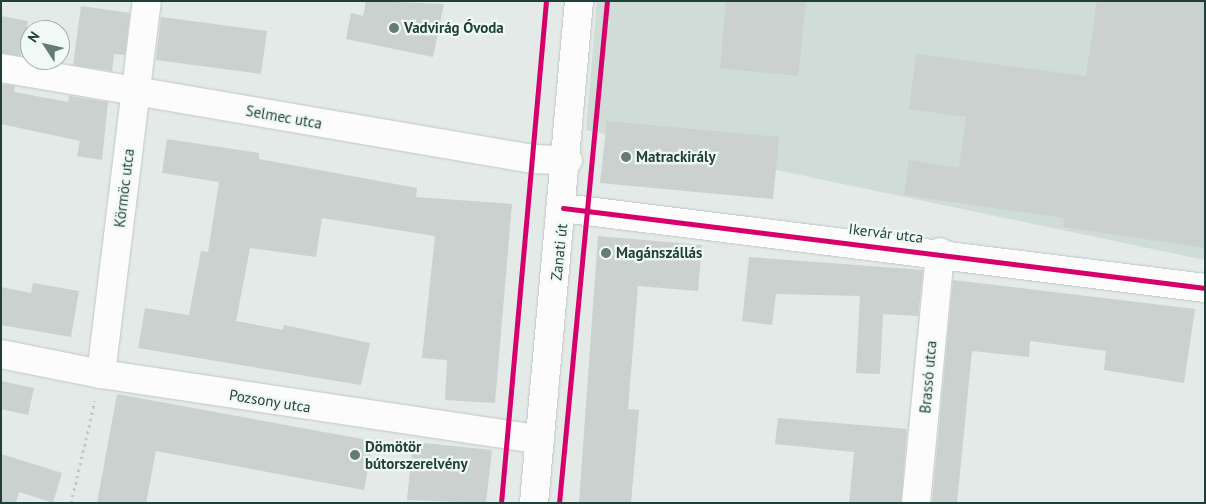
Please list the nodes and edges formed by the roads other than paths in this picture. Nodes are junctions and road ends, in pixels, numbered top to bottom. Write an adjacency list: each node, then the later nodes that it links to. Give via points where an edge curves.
1 (148, 1): 4 (street, Körmöc utca)
2 (579, 1): 5 (street, Zanati út)
3 (1, 68): 4 (street, Selmec utca)
4 (136, 91): 5 (street, Selmec utca, via 533,159); 10 (street, Körmöc utca)
5 (568, 160): 6 (street, Zanati út)
6 (563, 208): 7 (street, Ikervár utca); 11 (street, Zanati út)
7 (940, 252): 8 (street, Ikervár utca); 13 (street, Brassó utca)
8 (1205, 288)
9 (1, 354): 10 (street, Pozsony utca)
10 (101, 374): 11 (street, Pozsony utca)
11 (540, 440): 12 (street, Zanati út)
12 (534, 503)
13 (916, 503)

